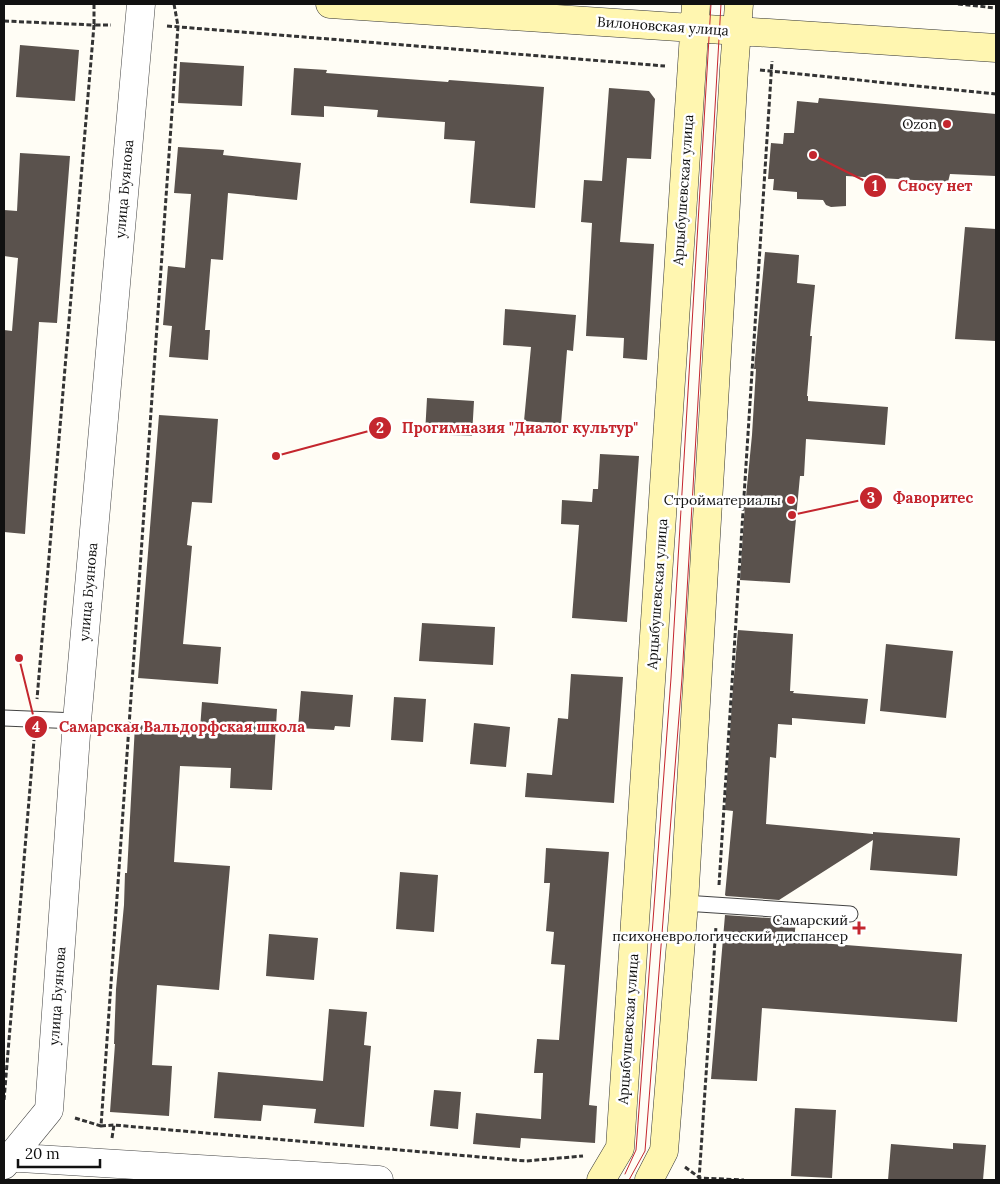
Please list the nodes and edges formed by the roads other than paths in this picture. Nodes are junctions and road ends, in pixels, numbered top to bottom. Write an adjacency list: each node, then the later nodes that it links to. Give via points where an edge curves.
1 (330, 4): 4 (main road, Вилоновская улица)
2 (739, 4): 5 (main road)
3 (140, 14): 8 (street, улица Буянова)
4 (695, 16): 5 (main road, Вилоновская улица); 13 (main road, Арцыбушевская улица, via 620,1148)
5 (737, 30): 6 (main road, Вилоновская улица); 9 (main road)
6 (996, 48)
7 (4, 718): 8 (lane)
8 (77, 721): 11 (street, улица Буянова, via 48,1110)
9 (684, 903): 10 (lane); 14 (main road, via 664,1151)
10 (850, 914)
11 (6, 1160): 12 (street)
12 (379, 1180)
13 (601, 1180)
14 (649, 1180)

